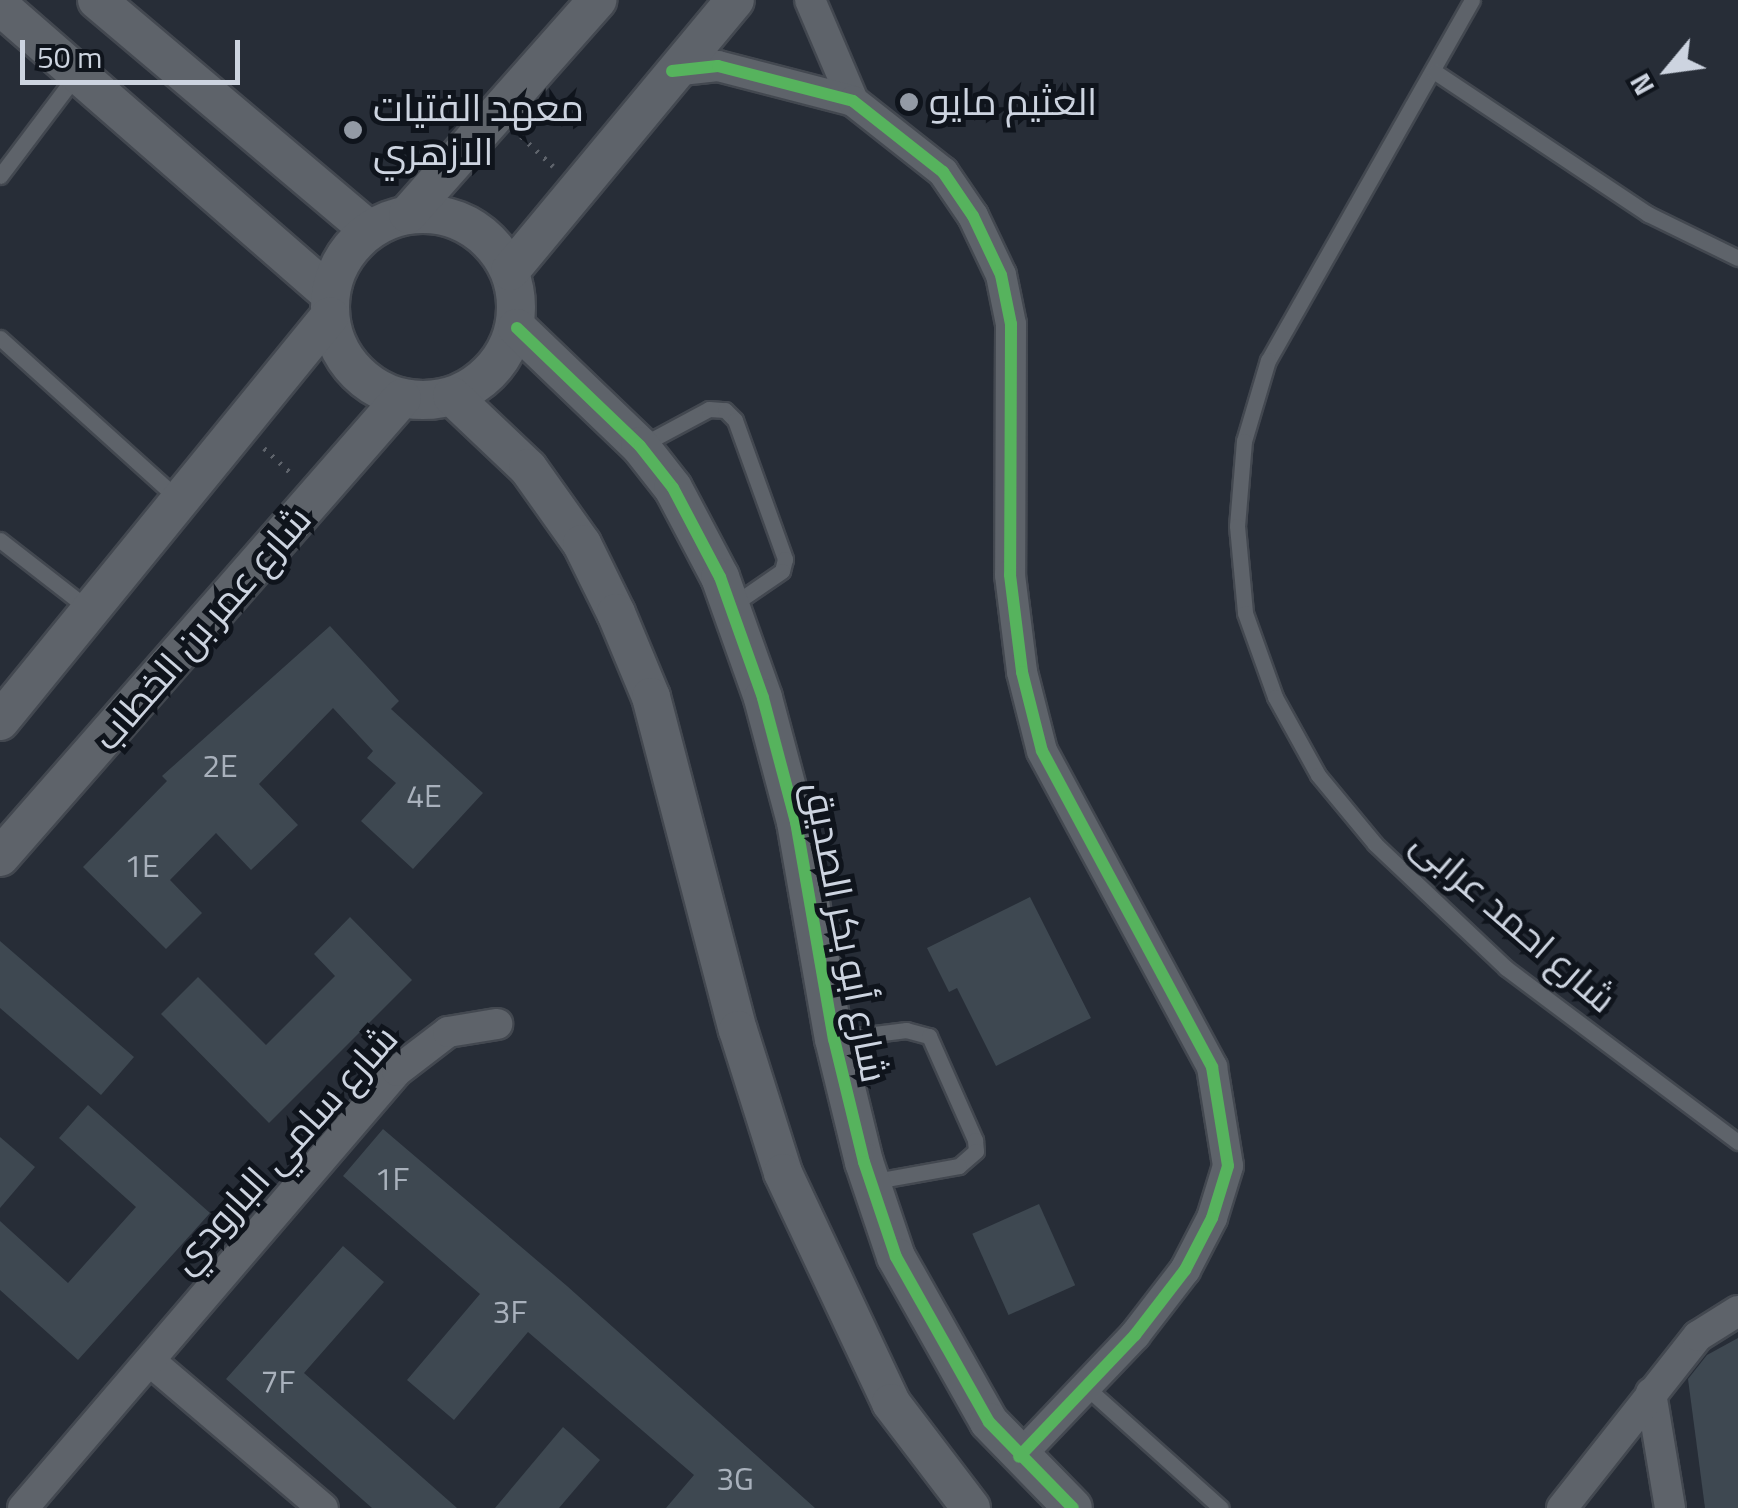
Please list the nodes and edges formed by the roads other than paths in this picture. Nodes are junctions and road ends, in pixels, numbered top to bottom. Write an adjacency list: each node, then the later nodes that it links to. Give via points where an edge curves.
1 (97, 0): 13 (street)
2 (597, 0): 12 (street)
3 (734, 0): 7 (street)
4 (810, 0): 10 (street)
5 (1472, 0): 9 (lane, شارع احمد عرابى)
6 (0, 6): 8 (street)
7 (672, 71): 10 (street, via 718,66); 15 (street)
8 (78, 72): 11 (lane); 16 (street)
9 (1435, 72): 14 (lane, via 1648,214); 30 (lane, شارع احمد عرابى, via 1268,360 1244,441 1237,526 1245,612 1283,713 1318,775 1374,844 1506,968)
10 (854, 101): 34 (street, via 943,172 1001,275 1014,393 1010,575 1038,735 1065,800 1190,1021 1212,1067 1224,1120 1228,1166 1185,1270)
11 (0, 176)
12 (408, 214): 13 (street); 15 (street, via 453,218 479,231)
13 (370, 230): 16 (street, via 350,247)
14 (1738, 258)
15 (510, 271): 17 (street)
16 (330, 305): 20 (street, via 339,347 357,373); 22 (street)
17 (517, 328): 19 (street, via 499,362); 21 (street, شارع أبو بكر الصديق)
18 (0, 338): 22 (lane)
19 (452, 396): 20 (street); 39 (street, via 528,468 582,544 616,612 651,696 738,1030 783,1173 892,1403)
20 (402, 398): 27 (street, شارع عمر بن الخطاب)
21 (640, 446): 24 (street, شارع أبو بكر الصديق, via 673,488); 24 (lane, via 709,408 735,420 785,559 782,571)
22 (179, 500): 25 (street)
23 (0, 540): 25 (lane)
24 (731, 606): 29 (street, شارع أبو بكر الصديق, via 796,822)
25 (90, 610): 26 (street)
26 (0, 721)
27 (0, 856)
28 (498, 1024): 33 (street, شارع سامي البارودي, via 448,1032 398,1071)
29 (834, 1039): 31 (street, شارع أبو بكر الصديق); 31 (lane, via 906,1030 929,1036 975,1140 976,1151 960,1166)
30 (1738, 1142)
31 (870, 1182): 36 (street, شارع أبو بكر الصديق, via 928,1320 958,1375)
32 (1738, 1311): 35 (street, via 1698,1336)
33 (150, 1361): 37 (street, شارع سامي البارودي); 38 (street)
34 (1086, 1387): 36 (street); 41 (lane)
35 (1650, 1392): 42 (street); 43 (street)
36 (1019, 1457): 40 (street, شارع أبو بكر الصديق)
37 (38, 1503)
38 (323, 1508)
39 (971, 1508)
40 (1073, 1508)
41 (1221, 1508)
42 (1562, 1508)
43 (1670, 1508)

